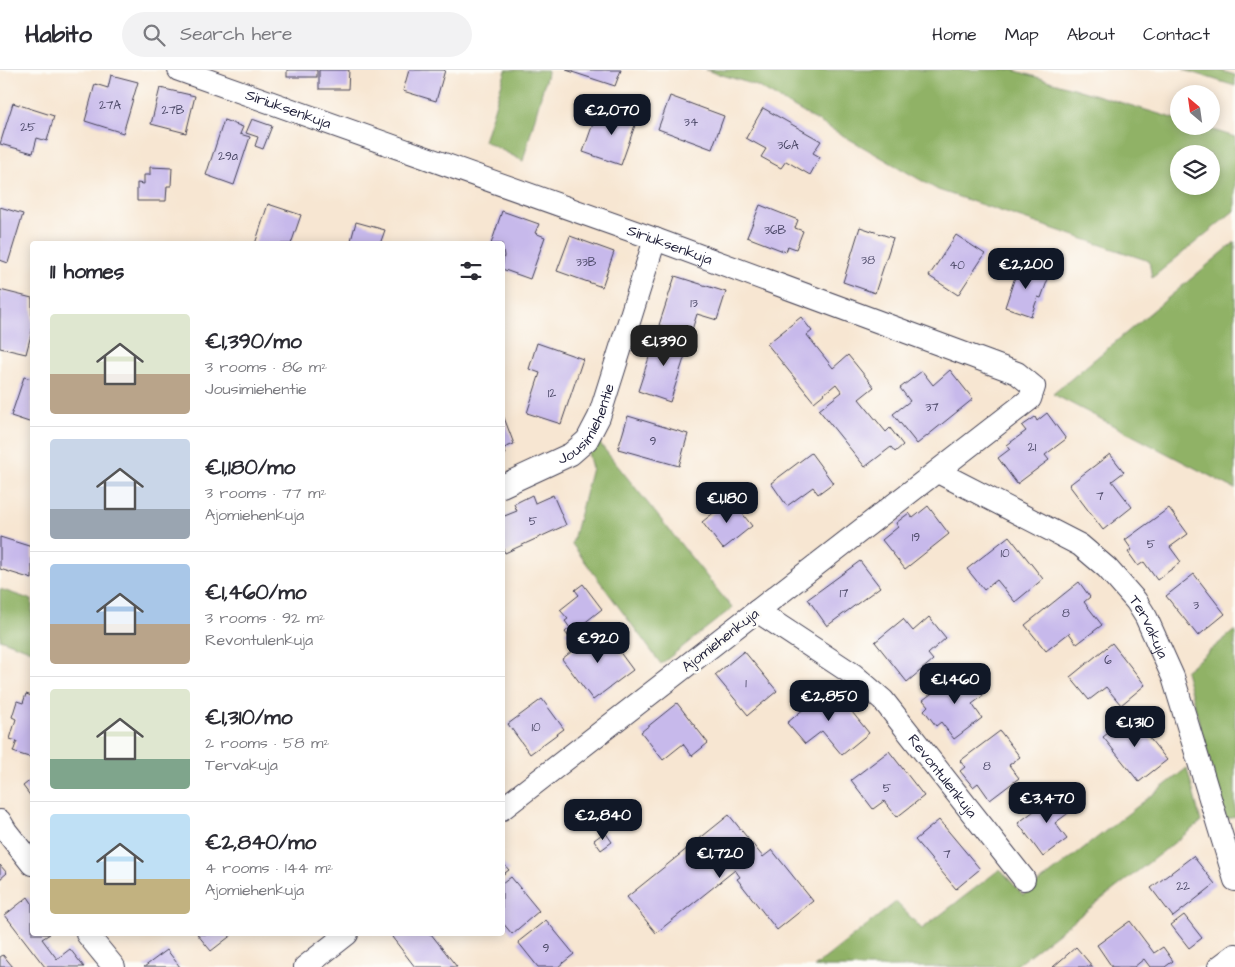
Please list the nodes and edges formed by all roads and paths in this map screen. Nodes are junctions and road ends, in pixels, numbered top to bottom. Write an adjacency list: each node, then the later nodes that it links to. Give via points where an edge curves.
1 (179, 70): 2 (street, Siriuksenkuja)
2 (202, 74): 3 (street, Siriuksenkuja)
3 (655, 239): 4 (street, Siriuksenkuja, via 1017,374 1034,387 1030,399); 5 (street, Jousimiehentie, via 600,417 587,440 571,454)
4 (938, 472): 6 (street, Ajomiehenkuja); 11 (street, Tervakuja, via 1080,545 1107,568 1136,601 1173,677)
5 (505, 485)
6 (757, 611): 7 (street, Ajomiehenkuja); 10 (street, Revontulenkuja, via 854,675 883,700)
7 (505, 807)
8 (0, 821): 9 (street)
9 (30, 862)
10 (1024, 879)
11 (1235, 880)
12 (89, 936): 15 (street)
13 (344, 936): 16 (street)
14 (1235, 955): 17 (street)
15 (114, 967)
16 (305, 967)
17 (1219, 967)

